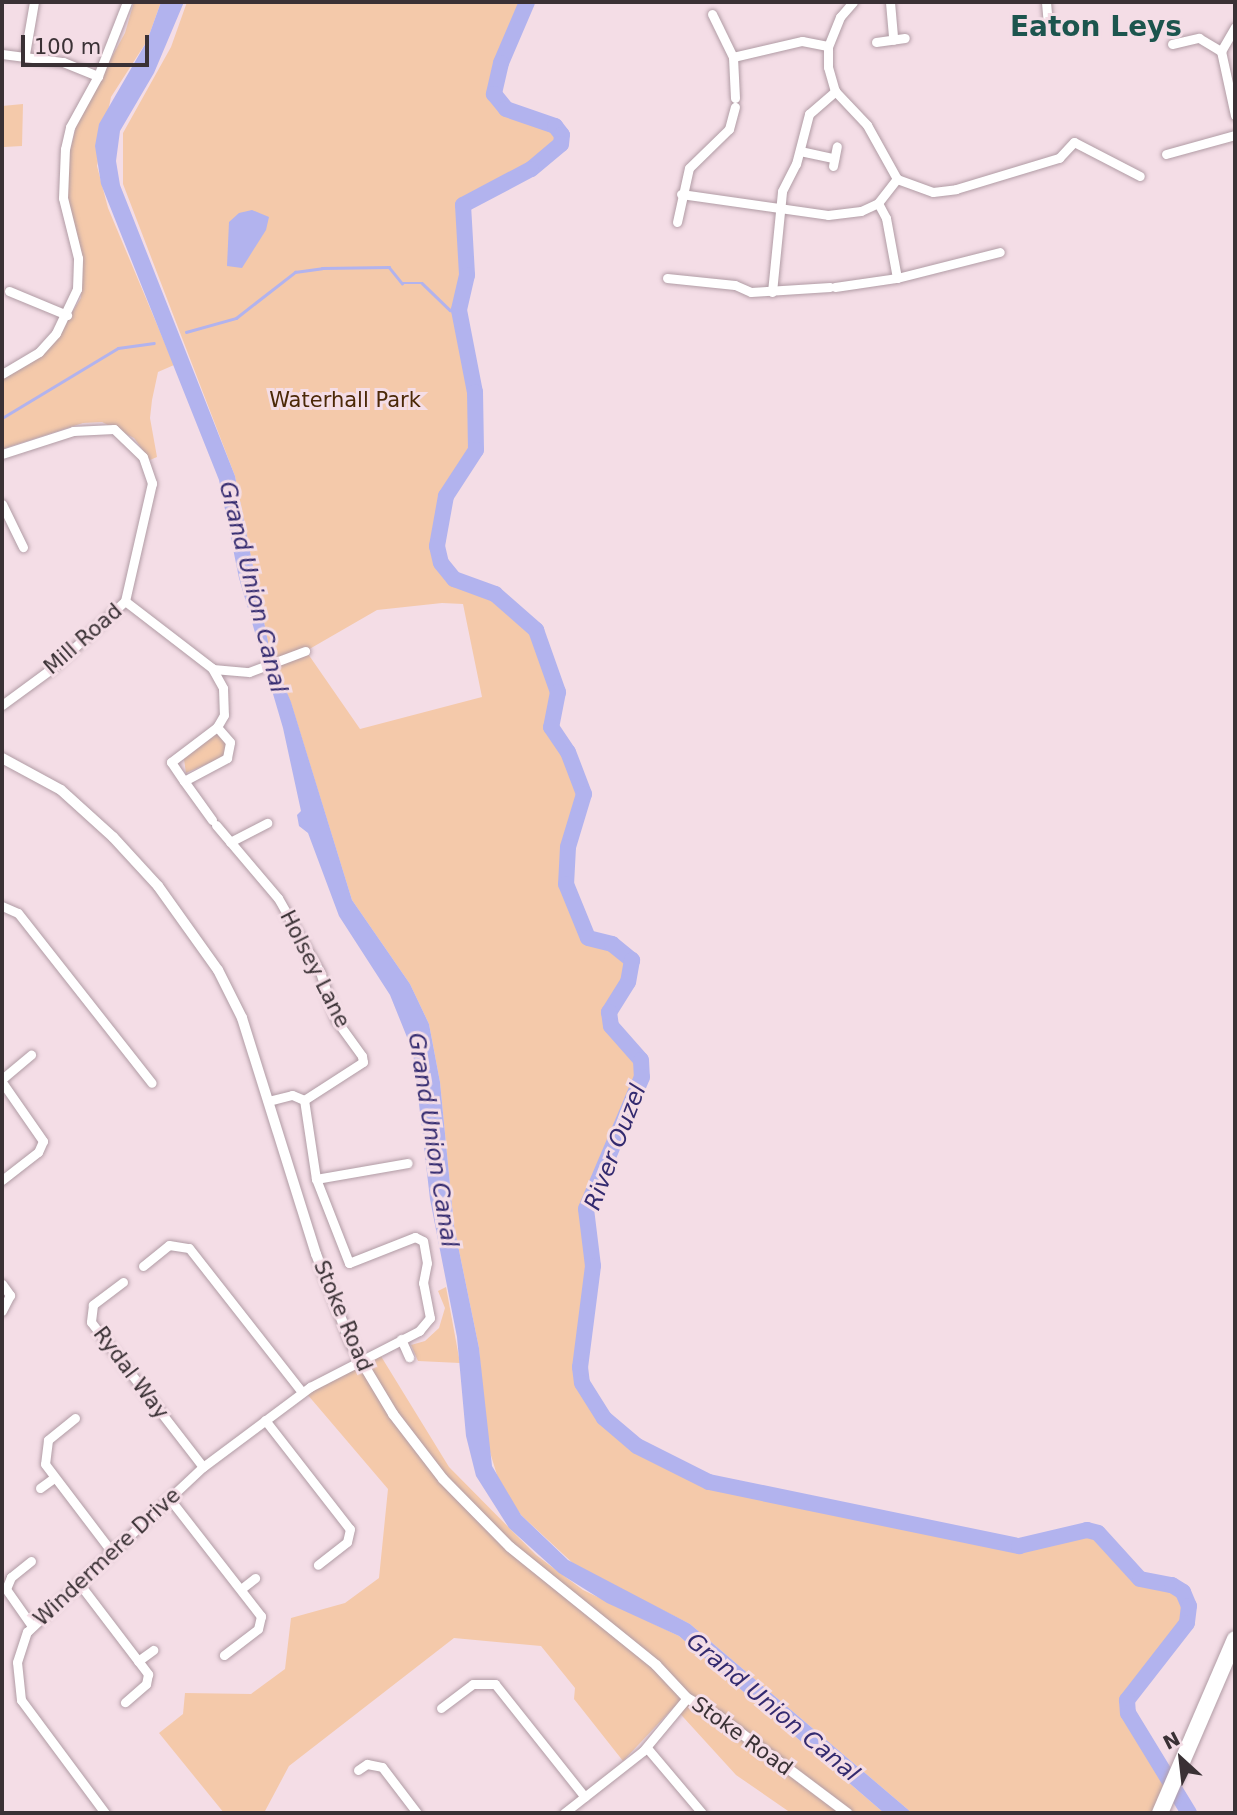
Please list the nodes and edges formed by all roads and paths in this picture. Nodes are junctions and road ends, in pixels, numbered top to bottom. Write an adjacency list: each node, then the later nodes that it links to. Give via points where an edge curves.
1 (34, 2): 16 (street)
2 (127, 2): 18 (street)
3 (853, 2): 13 (street, via 840,17)
4 (890, 2): 10 (street)
5 (1046, 2): 7 (street)
6 (712, 14): 17 (street)
7 (1048, 27)
8 (1235, 27): 14 (street)
9 (905, 38): 10 (street)
10 (893, 40): 11 (street)
11 (876, 42)
12 (1172, 44): 14 (street, via 1199,38)
13 (828, 46): 17 (street, via 802,41); 19 (street)
14 (1221, 51): 20 (street)
15 (2, 54): 16 (street)
16 (25, 54): 18 (street)
17 (733, 57): 27 (street, via 735,103 729,129 689,168)
18 (98, 76): 36 (street, via 75,116 65,149 63,198 78,258 77,289)
19 (835, 91): 23 (street, via 809,114); 26 (street, via 867,125)
20 (1235, 115)
21 (1235, 135): 24 (street)
22 (837, 146): 23 (street, via 833,162)
23 (800, 151): 29 (street, via 782,191)
24 (1166, 155)
25 (1140, 176): 26 (street, via 1074,142 1059,158 956,189 933,192)
26 (897, 179): 28 (street)
27 (681, 194): 29 (street); 30 (street)
28 (878, 203): 29 (street, via 861,211 828,215); 33 (street, via 886,218)
29 (783, 210): 35 (street)
30 (677, 222)
31 (1000, 252): 33 (street)
32 (667, 278): 35 (street)
33 (897, 278): 35 (street)
34 (9, 291): 36 (street)
35 (772, 292)
36 (67, 315): 37 (street, via 38,352)
37 (2, 374)
38 (2, 454): 41 (street, via 90,428 114,429 133,443 152,483)
39 (2, 504): 40 (street)
40 (23, 548)
41 (125, 601): 43 (street, Mill Road); 44 (street, Mill Road, via 51,669)
42 (305, 651): 43 (street, via 262,668 234,673)
43 (213, 669): 45 (street, via 226,699)
44 (2, 705)
45 (217, 727): 47 (street, via 170,762); 47 (street, via 230,742 227,758)
46 (2, 758): 55 (street, Stoke Road, via 75,801 168,899 232,994)
47 (184, 781): 49 (street, Holsey Lane)
48 (267, 823): 49 (street)
49 (230, 842): 54 (street, Holsey Lane, via 278,898 302,936 336,1020 362,1056 363,1062)
50 (2, 906): 53 (street, via 18,913)
51 (31, 1055): 52 (street)
52 (2, 1080): 58 (street, via 43,1141 38,1152)
53 (152, 1083)
54 (304, 1100): 55 (street, via 294,1094); 57 (street)
55 (268, 1101): 65 (street, Stoke Road, via 316,1254)
56 (408, 1163): 57 (street)
57 (316, 1179): 63 (street, Windermere Drive, via 349,1263 415,1237 423,1241 427,1263 423,1283 430,1318 419,1331)
58 (2, 1180)
59 (143, 1266): 66 (street, via 169,1245 189,1248)
60 (123, 1282): 69 (street, Rydal Way, via 93,1305 91,1322)
61 (2, 1284): 62 (street, via 10,1295)
62 (2, 1311)
63 (401, 1339): 64 (street); 65 (street, Windermere Drive)
64 (409, 1357)
65 (359, 1360): 66 (street, Windermere Drive); 84 (street, Stoke Road, via 393,1414 468,1506 584,1610 656,1665)
66 (302, 1392): 68 (street, Windermere Drive)
67 (75, 1418): 70 (street, via 47,1444 45,1464)
68 (265, 1420): 69 (street, Windermere Drive); 75 (street, via 350,1529 347,1542)
69 (203, 1467): 72 (street, Windermere Drive)
70 (54, 1478): 71 (street); 73 (street)
71 (40, 1489)
72 (169, 1498): 73 (street, Windermere Drive); 78 (street)
73 (111, 1551): 77 (street, Windermere Drive)
74 (31, 1561): 79 (street, via 11,1577 6,1589)
75 (318, 1565)
76 (255, 1578): 78 (street)
77 (78, 1582): 79 (street, Windermere Drive); 83 (street)
78 (241, 1589): 82 (street, via 261,1616 260,1623)
79 (32, 1626): 90 (street, Windermere Drive, via 17,1662 21,1700)
80 (1235, 1639): 95 (highway)
81 (153, 1650): 83 (street)
82 (225, 1656)
83 (138, 1661): 85 (street, via 148,1674 146,1684)
84 (687, 1698): 87 (street); 94 (street, Stoke Road, via 717,1715)
85 (125, 1702)
86 (441, 1708): 89 (street, via 475,1684 495,1684)
87 (647, 1748): 89 (street); 93 (street)
88 (358, 1770): 91 (street, via 367,1764 382,1768)
89 (585, 1797): 92 (street)
90 (104, 1813)
91 (417, 1813)
92 (564, 1813)
93 (702, 1813)
94 (847, 1813)
95 (1160, 1813)

